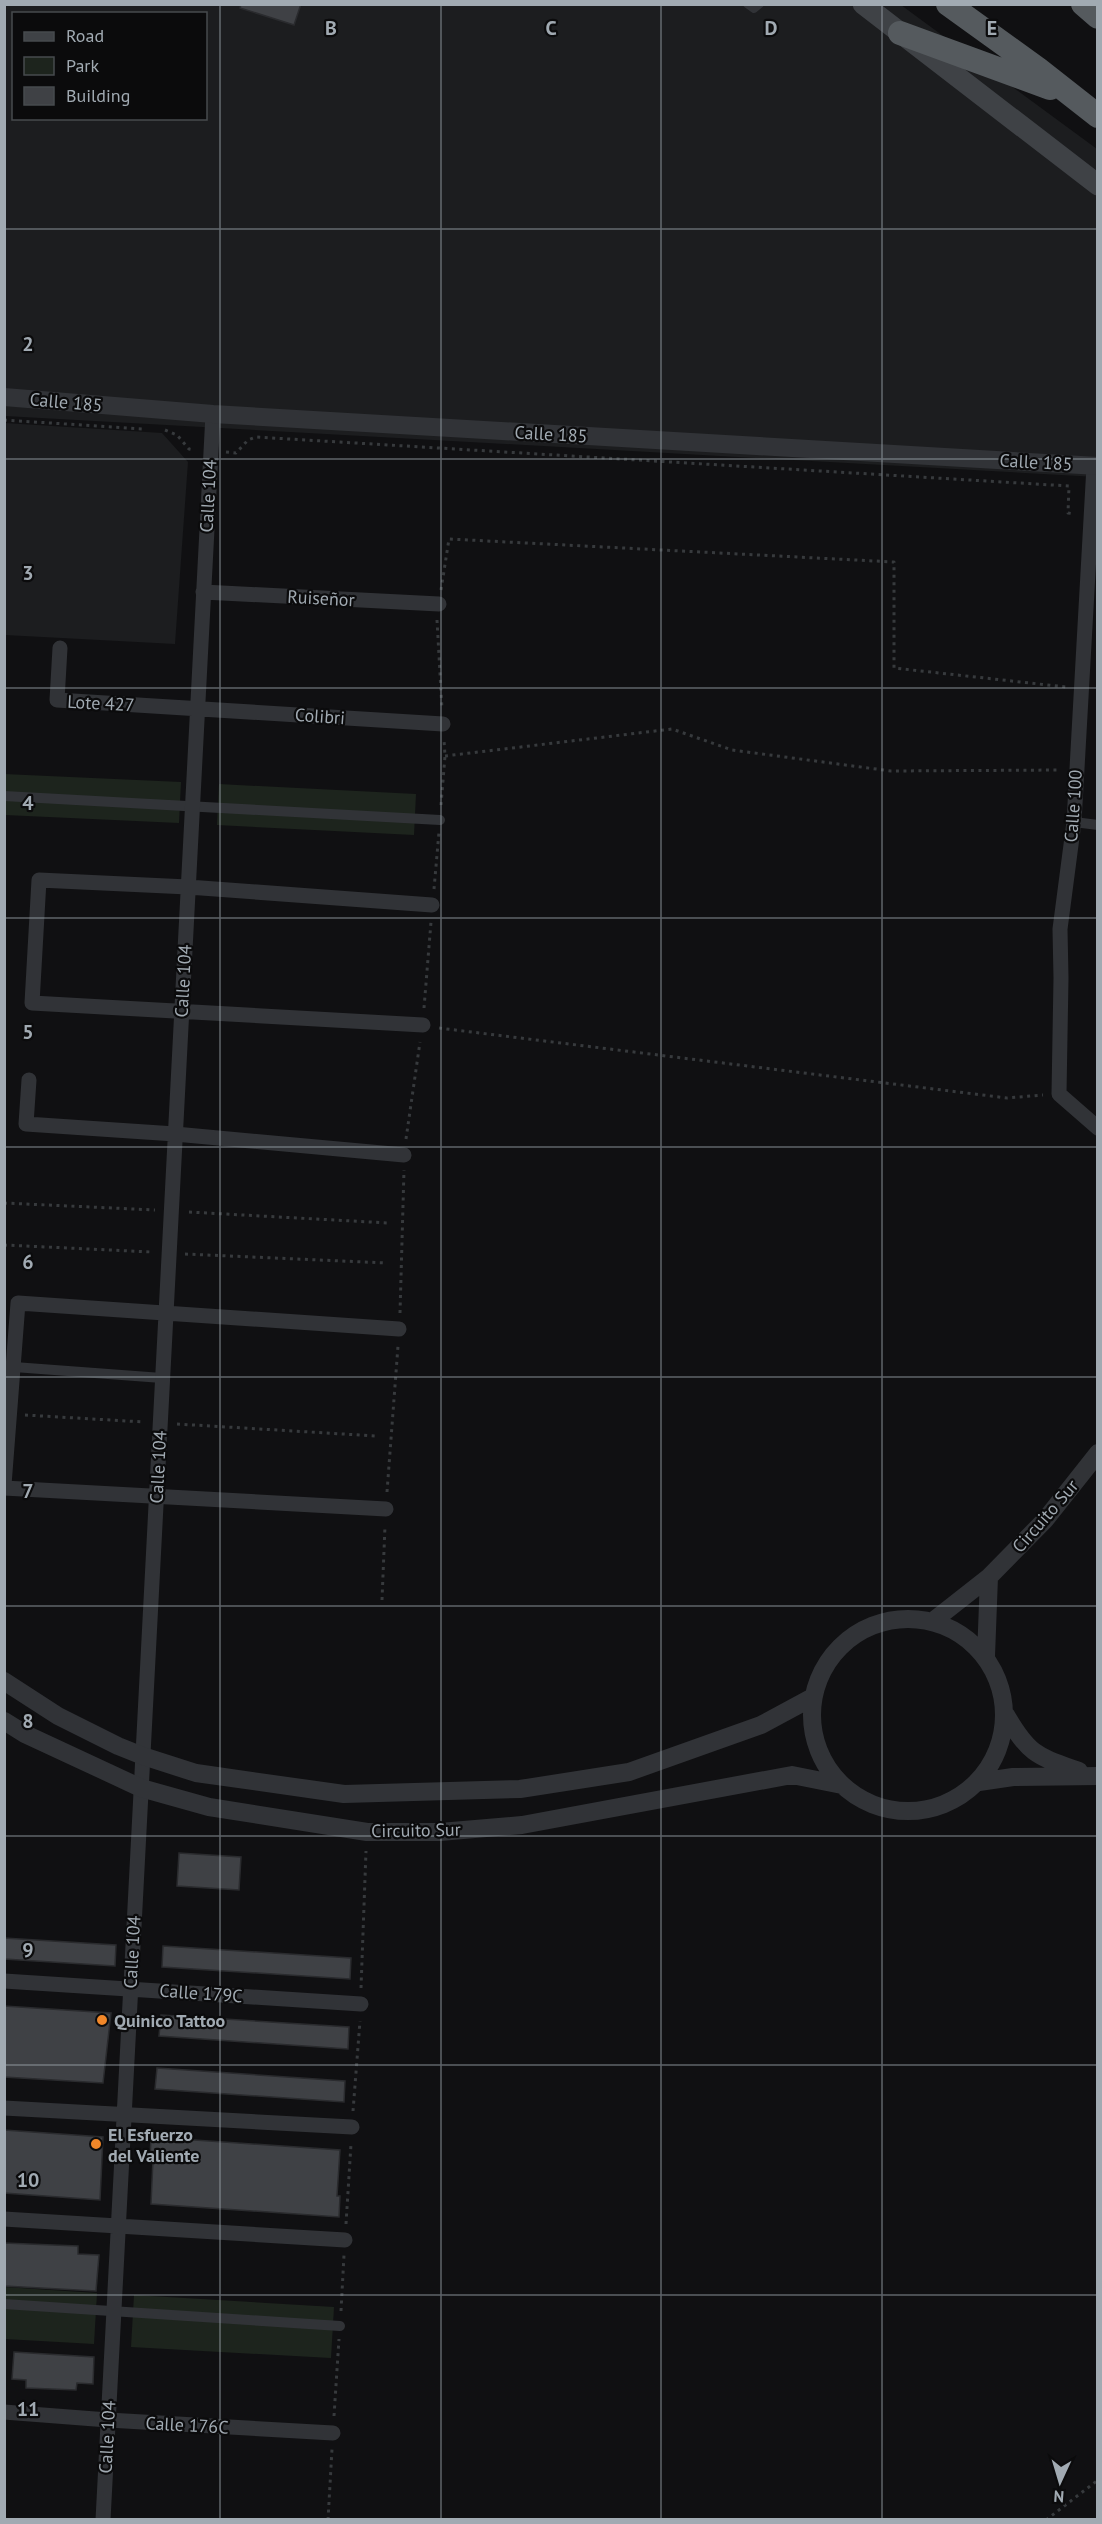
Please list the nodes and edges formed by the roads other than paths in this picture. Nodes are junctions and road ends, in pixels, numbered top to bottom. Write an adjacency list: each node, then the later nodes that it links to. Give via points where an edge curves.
1 (747, 4): 2 (lane, via 754,9)
2 (760, 4)
3 (863, 4): 7 (main road)
4 (948, 4): 8 (highway)
5 (1083, 4): 6 (highway)
6 (1098, 17)
7 (900, 33): 8 (highway); 10 (main road)
8 (1073, 96): 9 (highway)
9 (1098, 116)
10 (1098, 185)
11 (4, 397): 12 (street, Calle 185)
12 (213, 414): 13 (street, Calle 185); 14 (street, Calle 104)
13 (1096, 466): 22 (street, Calle 100)
14 (204, 592): 15 (street, Ruiseñor); 17 (street, Calle 104)
15 (439, 604)
16 (60, 648): 17 (street, Lote 427, via 57,700)
17 (197, 708): 18 (street, Colibri); 20 (street, Calle 104)
18 (442, 724)
19 (4, 796): 20 (street)
20 (192, 806): 21 (street); 24 (street, Calle 104)
21 (440, 820)
22 (1074, 822): 23 (street); 29 (street, Calle 100, via 1060,929 1059,1094)
23 (1098, 825)
24 (188, 887): 25 (street); 26 (street, Calle 104); 26 (street, via 39,880 32,1003)
25 (432, 905)
26 (182, 1010): 27 (street); 30 (street, Calle 104)
27 (423, 1026)
28 (29, 1080): 30 (street, via 27,1124)
29 (1098, 1128)
30 (175, 1134): 31 (street); 32 (street, Calle 104)
31 (404, 1155)
32 (166, 1312): 33 (street); 34 (street, via 18,1303); 35 (street, Calle 104)
33 (399, 1329)
34 (14, 1367): 35 (street); 37 (street)
35 (162, 1378): 38 (street, Calle 104)
36 (1098, 1453): 40 (street, Circuito Sur, via 1045,1520)
37 (4, 1486): 38 (street)
38 (156, 1496): 39 (street); 47 (street, Calle 104)
39 (386, 1509)
40 (989, 1577): 41 (street, Circuito Sur); 42 (street)
41 (933, 1621): 42 (street, via 962,1634); 44 (street, via 902,1618 870,1626 843,1642 823,1668)
42 (986, 1656): 45 (street, via 1000,1684)
43 (4, 1681): 47 (street, via 58,1716)
44 (813, 1697): 47 (street, via 761,1725 629,1772 520,1789 344,1794 196,1773); 50 (street, via 812,1730 822,1760)
45 (1006, 1715): 48 (street, via 1020,1739 1039,1757); 49 (street, via 996,1755)
46 (4, 1720): 51 (street, Circuito Sur)
47 (143, 1756): 51 (street, Calle 104)
48 (1093, 1776): 49 (street, via 1013,1777)
49 (978, 1782): 50 (street, via 954,1800 926,1810 896,1810 867,1802)
50 (842, 1785): 51 (street, Circuito Sur, via 792,1775 522,1825 440,1832 367,1832 209,1808)
51 (141, 1788): 53 (street, Calle 104)
52 (4, 1981): 53 (street, Calle 179C)
53 (130, 1989): 54 (street, Calle 179C); 56 (street, Calle 104)
54 (361, 2004)
55 (4, 2108): 56 (street)
56 (124, 2115): 57 (street); 59 (street, Calle 104)
57 (352, 2127)
58 (4, 2219): 59 (street)
59 (118, 2224): 60 (street); 62 (street, Calle 104)
60 (345, 2240)
61 (4, 2304): 62 (street)
62 (114, 2311): 63 (street); 65 (street, Calle 104)
63 (340, 2326)
64 (4, 2412): 65 (street, Calle 176C)
65 (108, 2420): 66 (street, Calle 176C); 67 (street, Calle 104)
66 (333, 2433)
67 (103, 2520)

